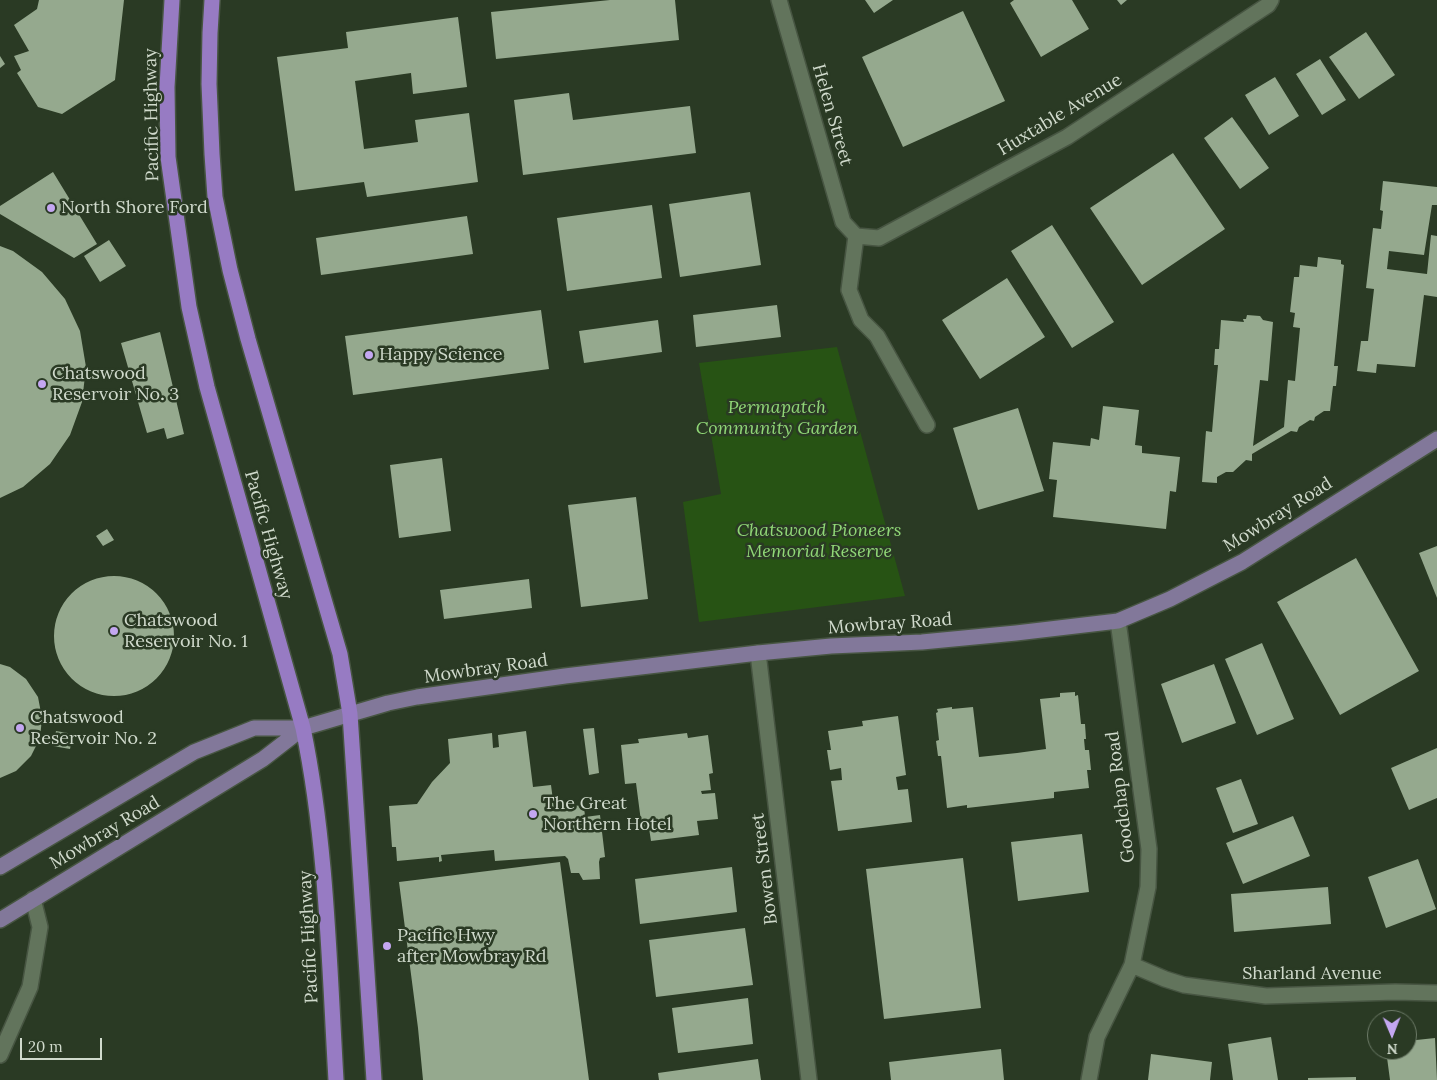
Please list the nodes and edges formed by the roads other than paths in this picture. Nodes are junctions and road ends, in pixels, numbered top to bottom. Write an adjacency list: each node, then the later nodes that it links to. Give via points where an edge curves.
1 (172, 0): 11 (highway, Pacific Highway, via 167,87 168,157 189,307 207,387)
2 (212, 0): 10 (highway, Pacific Highway, via 209,84 215,197 246,330 340,654)
3 (779, 0): 5 (street, Helen Street, via 843,222)
4 (1271, 0): 5 (street, Huxtable Avenue, via 1067,137 879,238)
5 (856, 236): 6 (street, via 849,290 861,320 877,336)
6 (927, 425)
7 (1437, 439): 8 (main road, Mowbray Road, via 1242,562)
8 (1118, 621): 9 (main road, Mowbray Road, via 1016,634); 15 (street, Goodchap Road, via 1149,849 1148,887)
9 (758, 653): 10 (main road, Mowbray Road, via 433,695); 20 (street, Bowen Street)
10 (350, 714): 11 (main road, Mowbray Road); 19 (highway, Pacific Highway)
11 (304, 728): 12 (main road, Mowbray Road, via 254,728 194,752); 13 (main road, Mowbray Road, via 262,759); 18 (highway, Pacific Highway, via 314,778 324,875)
12 (0, 867)
13 (33, 899): 14 (main road, Mowbray Road); 17 (street, via 40,927 30,987)
14 (0, 920)
15 (1132, 965): 16 (street, Sharland Avenue, via 1184,985 1256,995); 21 (street, Goodchap Road, via 1097,1037)
16 (1437, 993)
17 (0, 1055)
18 (336, 1080)
19 (374, 1080)
20 (809, 1080)
21 (1089, 1080)

